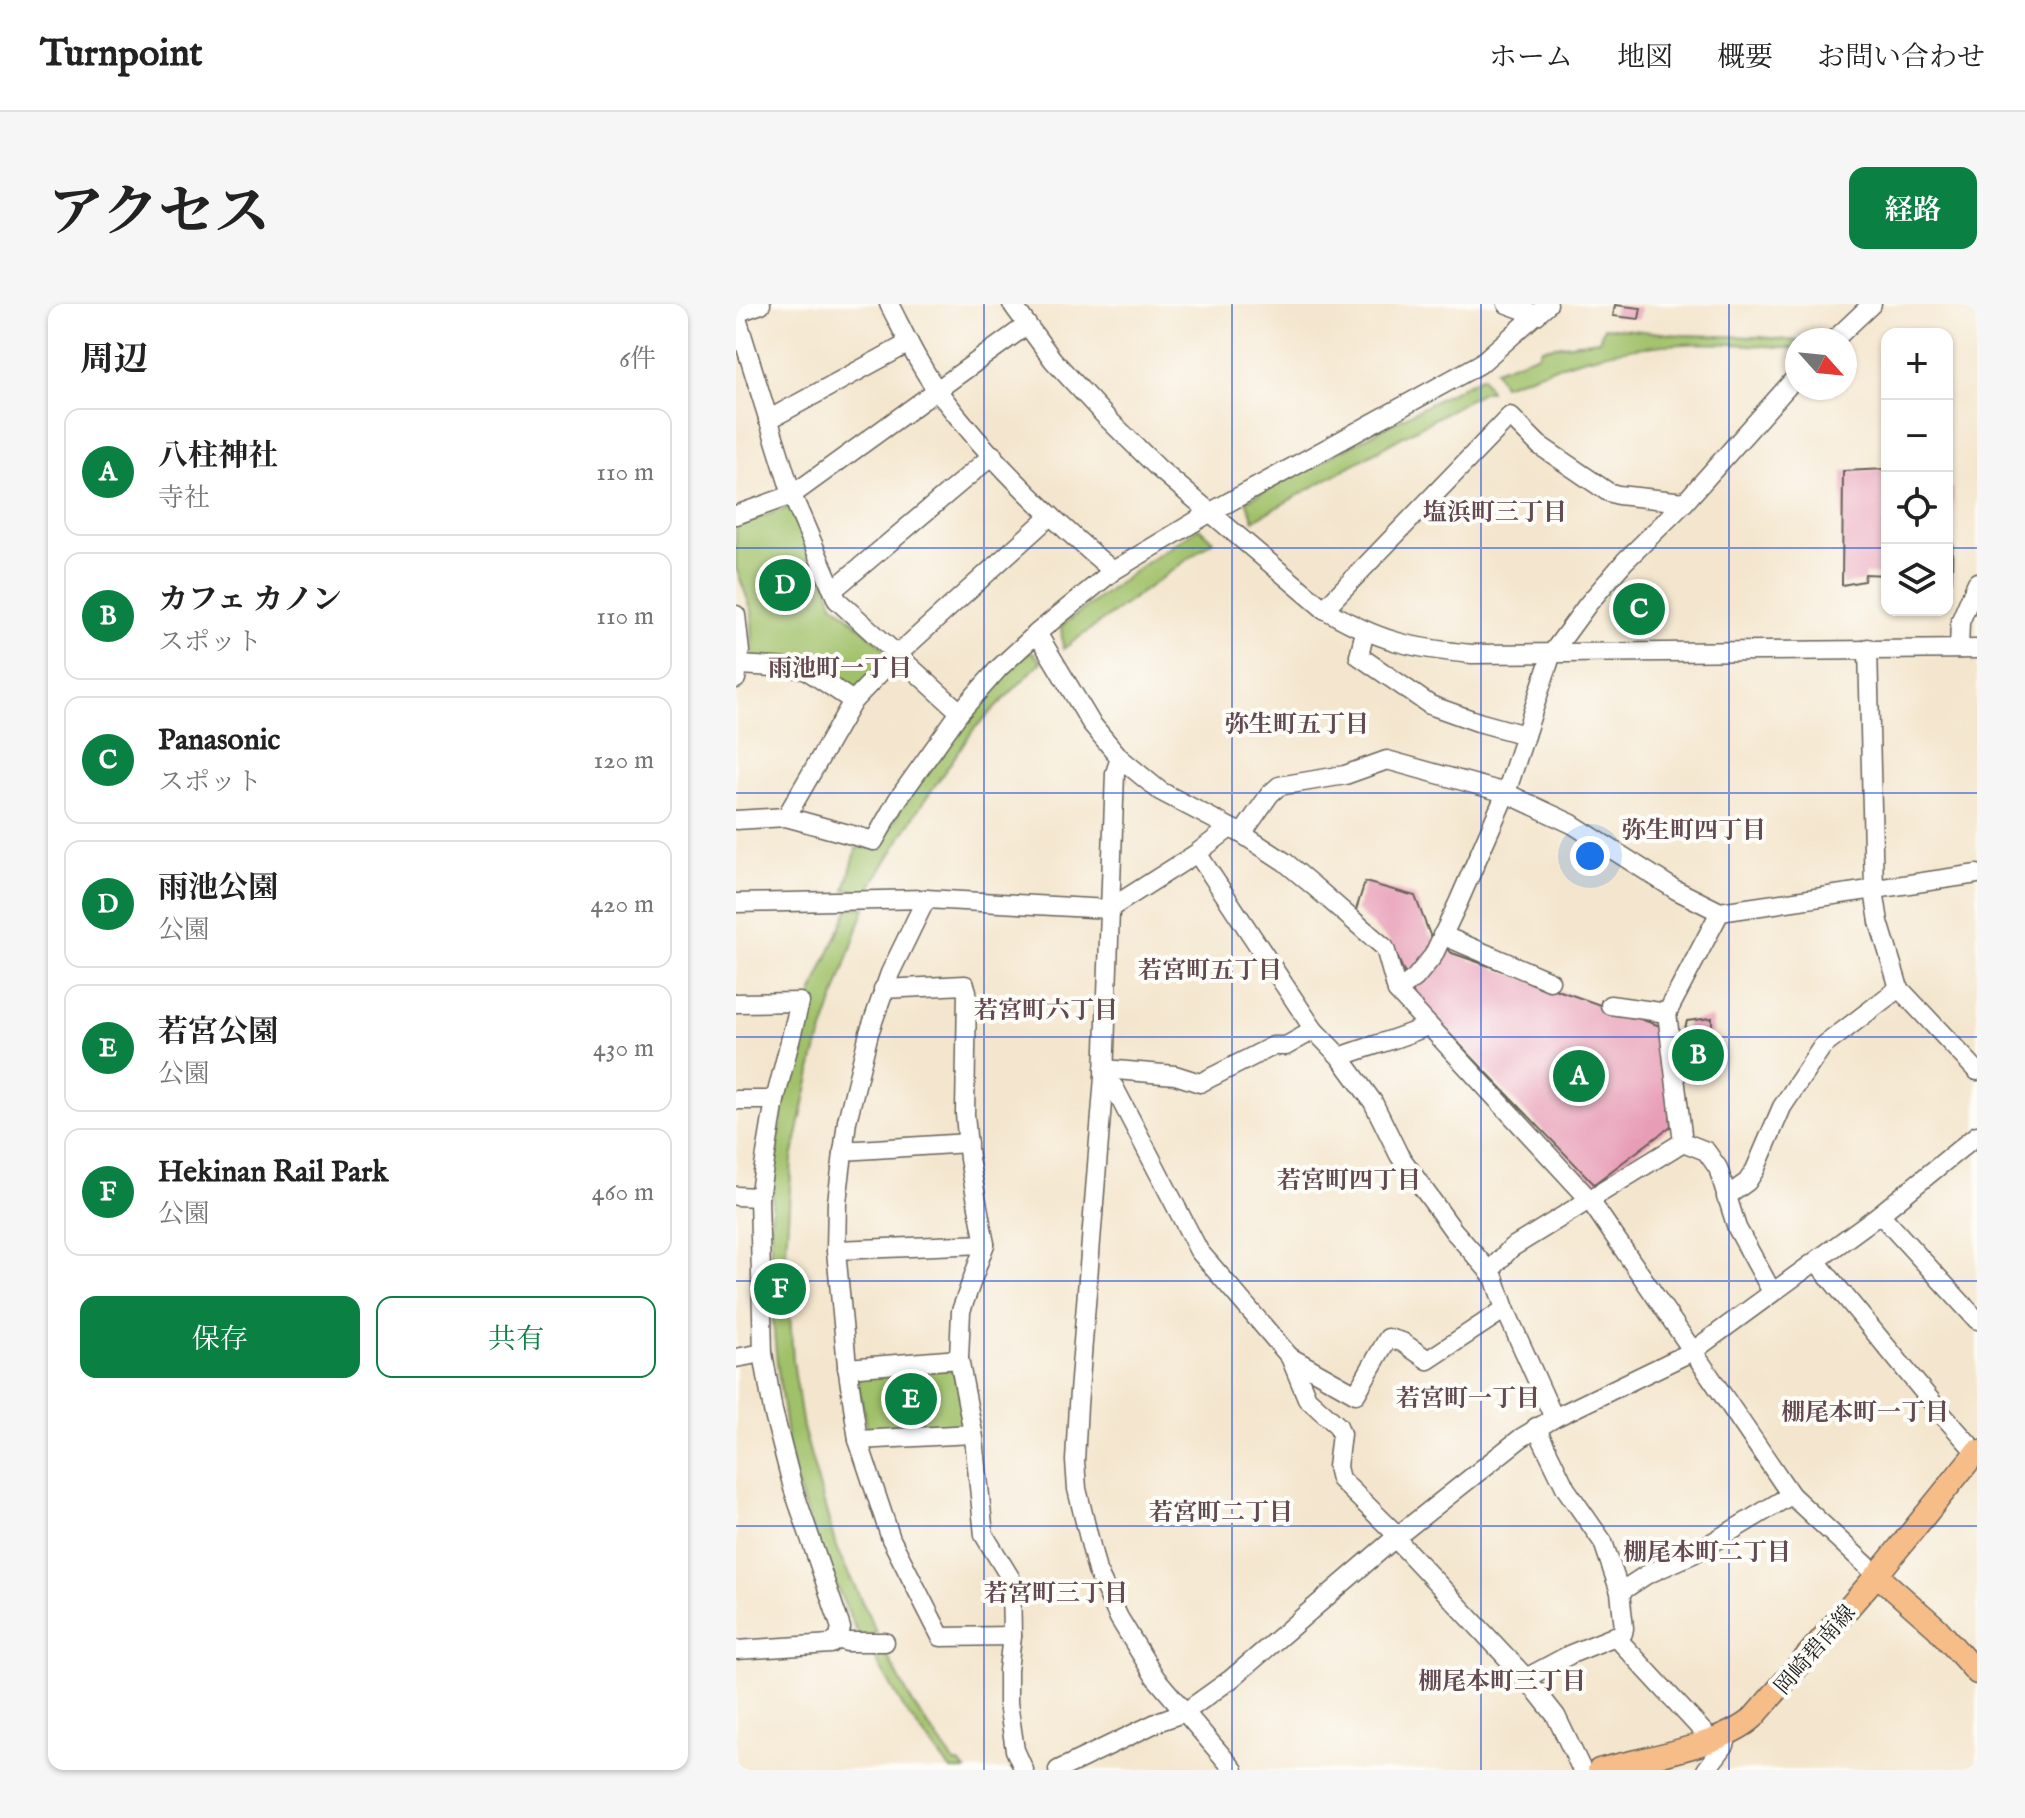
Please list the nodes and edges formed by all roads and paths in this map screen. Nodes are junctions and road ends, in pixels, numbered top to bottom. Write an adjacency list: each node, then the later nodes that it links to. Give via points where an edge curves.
1 (761, 304): 7 (street)
2 (889, 304): 10 (street)
3 (1012, 304): 8 (street)
4 (1507, 304): 6 (street)
5 (1872, 304): 9 (street)
6 (1543, 309): 17 (street, via 1480,364)
7 (736, 314): 13 (street)
8 (1027, 325): 11 (street); 17 (street, via 1106,417)
9 (1847, 328)
10 (909, 343): 11 (street); 13 (street)
11 (937, 389): 14 (street); 15 (street)
12 (1785, 390): 16 (street)
13 (768, 420): 15 (street)
14 (993, 455): 19 (street); 22 (street)
15 (792, 495): 18 (street); 22 (street)
16 (1685, 502): 23 (street, via 1608,492 1539,445 1510,416); 29 (street, via 1625,561)
17 (1211, 512): 20 (street); 23 (street)
18 (736, 515)
19 (1050, 516): 20 (street); 30 (street)
20 (1113, 571): 26 (street)
21 (1977, 582): 28 (street, via 1960,622)
22 (833, 590): 30 (street, via 837,600)
23 (1324, 609): 25 (street)
24 (736, 615): 31 (street)
25 (1365, 631): 29 (street, via 1395,644 1430,650); 34 (street, via 1359,656 1421,700)
26 (1037, 633): 33 (street); 35 (street, via 1091,723)
27 (1868, 648): 28 (street); 29 (street); 42 (street)
28 (1968, 649)
29 (1552, 653): 34 (street)
30 (897, 655): 32 (street); 33 (street)
31 (738, 672): 32 (street, via 805,669)
32 (853, 701): 37 (street)
33 (960, 712): 37 (street, via 874,841)
34 (1525, 735): 36 (street)
35 (1120, 758): 39 (street, via 1160,791); 45 (street)
36 (1506, 793): 39 (street, via 1380,760 1345,775 1279,786); 46 (street, via 1572,824); 47 (street)
37 (786, 817): 38 (street)
38 (736, 820)
39 (1236, 831): 40 (street); 51 (street, via 1285,862 1385,948)
40 (1197, 853): 45 (street); 56 (street)
41 (1977, 874): 42 (street)
42 (1874, 890): 46 (street); 49 (street)
43 (926, 899): 44 (street); 45 (street); 50 (street)
44 (736, 903)
45 (1109, 909): 59 (street)
46 (1720, 912): 54 (street)
47 (1442, 935): 48 (street); 51 (street, via 1433,956)
48 (1550, 981)
49 (1899, 988): 58 (street); 68 (street, via 1822,1047 1782,1107 1755,1170)
50 (883, 989): 64 (street, via 965,985); 65 (street)
51 (1397, 991): 55 (street)
52 (736, 1003): 61 (street, via 800,1002)
53 (1610, 1005): 54 (street)
54 (1667, 1013): 63 (street)
55 (1427, 1026): 57 (street); 69 (street)
56 (1314, 1030): 57 (street); 59 (street, via 1200,1083 1175,1075)
57 (1340, 1057): 74 (street, via 1373,1102 1399,1155)
58 (1977, 1071)
59 (1104, 1073): 80 (street, via 1199,1251); 100 (street, via 1078,1405 1077,1489 1097,1571 1119,1618 1155,1677)
60 (736, 1100): 61 (street)
61 (775, 1100): 67 (street)
62 (1976, 1136): 70 (street)
63 (1683, 1142): 68 (street, via 1709,1154); 69 (street)
64 (968, 1143): 65 (street); 71 (street)
65 (843, 1151): 72 (street)
66 (736, 1196): 67 (street)
67 (759, 1197): 79 (street)
68 (1726, 1197): 75 (street, via 1746,1249)
69 (1589, 1199): 74 (street, via 1511,1248); 78 (street)
70 (1880, 1214): 73 (street); 77 (street)
71 (985, 1244): 72 (street); 82 (street, via 961,1311)
72 (836, 1250): 83 (street)
73 (1816, 1261): 75 (street); 88 (street)
74 (1489, 1272): 76 (street)
75 (1772, 1292): 78 (street)
76 (1505, 1309): 80 (street, via 1428,1360 1388,1338 1356,1394); 84 (street)
77 (1977, 1320)
78 (1693, 1351): 84 (street); 89 (street)
79 (763, 1353): 81 (street); 95 (street, via 793,1488 841,1622)
80 (1290, 1357): 90 (street, via 1307,1398 1338,1426 1340,1479)
81 (736, 1358)
82 (959, 1359): 83 (street); 86 (street)
83 (847, 1368): 87 (street)
84 (1554, 1418): 85 (street)
85 (1536, 1427): 90 (street); 92 (street, via 1566,1489 1603,1542)
86 (973, 1434): 87 (street); 93 (street, via 984,1535 1011,1579)
87 (858, 1440): 93 (street, via 891,1539 941,1637)
88 (1977, 1451): 91 (main road, 岡崎碧南線)
89 (1791, 1495): 91 (street); 92 (street)
90 (1396, 1537): 99 (street); 100 (street)
91 (1877, 1575): 98 (main road, via 1937,1628); 101 (main road, 岡崎碧南線, via 1753,1718)
92 (1620, 1592): 94 (street, via 1624,1628)
93 (1012, 1636): 102 (street, via 1008,1703 1015,1750)
94 (1615, 1636): 99 (street); 101 (street)
95 (838, 1639): 96 (street); 97 (street, via 831,1644)
96 (885, 1642)
97 (736, 1650)
98 (1977, 1673)
99 (1526, 1678): 105 (street, via 1556,1716)
100 (1185, 1712): 103 (street); 104 (street)
101 (1720, 1737): 106 (main road, 岡崎碧南線); 107 (street, via 1725,1745)
102 (1024, 1770)
103 (1058, 1770)
104 (1234, 1770)
105 (1582, 1770)
106 (1599, 1770)
107 (1706, 1770)

